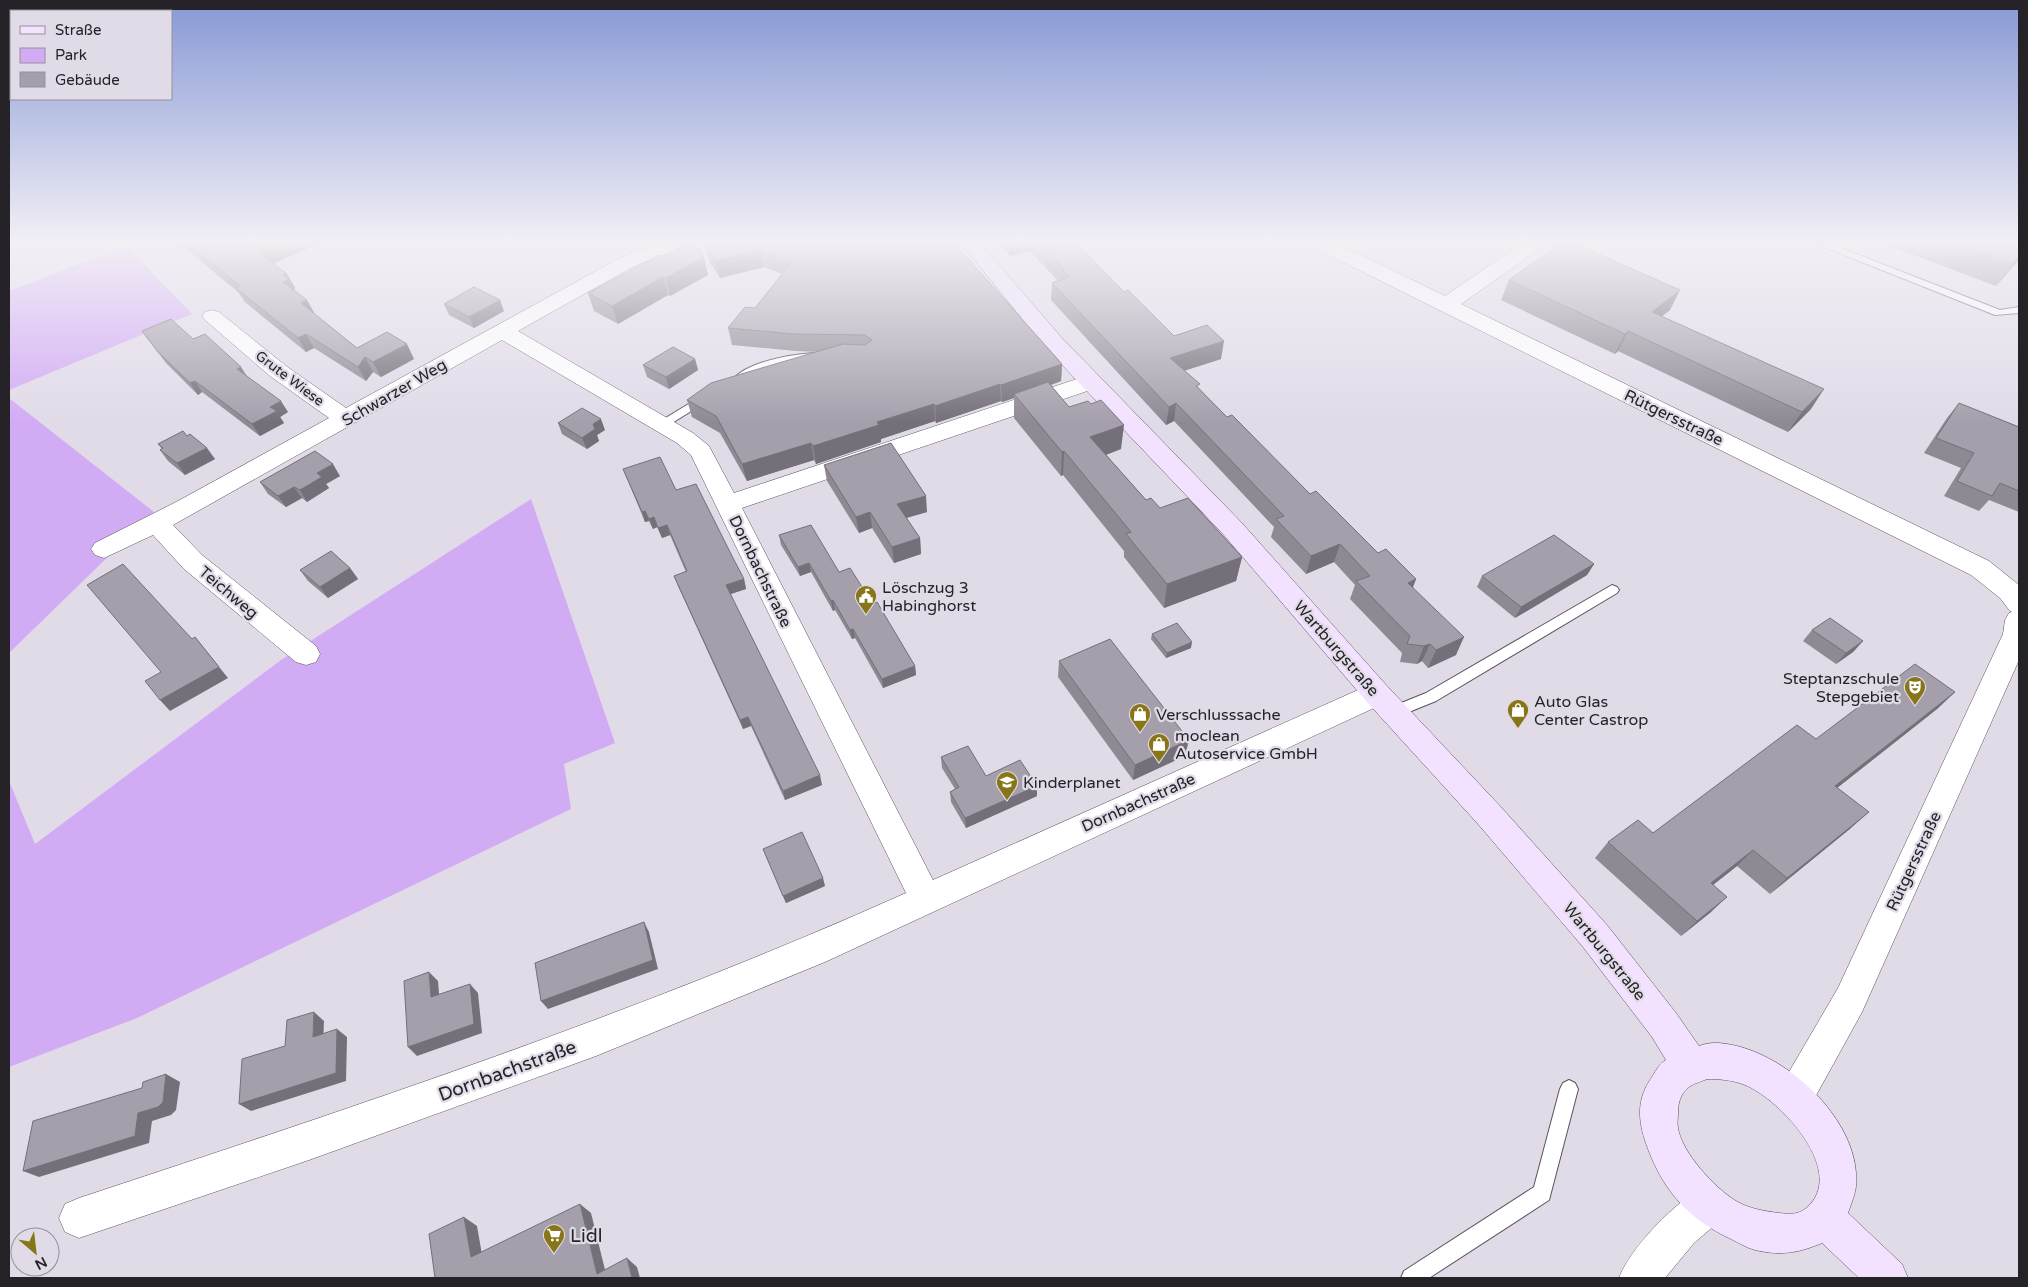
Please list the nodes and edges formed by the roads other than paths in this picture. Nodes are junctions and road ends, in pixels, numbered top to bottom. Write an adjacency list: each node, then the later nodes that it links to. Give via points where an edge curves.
1 (552, 303): 9 (street, Schwarzer Weg)
2 (1019, 303): 11 (main road, Wartburgstraße)
3 (1442, 303): 6 (street, Rütgersstraße)
4 (1449, 303): 6 (street)
5 (1973, 303): 7 (lane, via 1998,313)
6 (1446, 305): 20 (street, Rütgersstraße, via 1980,568 2009,591)
7 (2019, 310)
8 (212, 316): 14 (street, Grute Wiese, via 278,371)
9 (502, 331): 14 (street, Schwarzer Weg); 15 (street, Dornbachstraße)
10 (831, 356): 12 (lane, via 782,358)
11 (1091, 382): 16 (street); 23 (main road, Wartburgstraße, via 1232,528)
12 (729, 384)
13 (713, 393): 15 (lane)
14 (346, 419): 17 (street, Schwarzer Weg)
15 (660, 424): 16 (street, Dornbachstraße, via 701,451)
16 (728, 504): 24 (street, Dornbachstraße)
17 (157, 524): 18 (street, Schwarzer Weg); 22 (street, Teichweg, via 193,562)
18 (104, 549)
19 (1612, 590): 23 (lane, via 1431,696)
20 (2019, 604)
21 (2019, 620): 27 (street, Rütgersstraße, via 2017,634 1850,1000)
22 (306, 654)
23 (1385, 703): 24 (street, Dornbachstraße); 25 (main road, Wartburgstraße, via 1595,936)
24 (926, 899): 29 (street, Dornbachstraße, via 812,951 596,1038 308,1141)
25 (1690, 1064): 27 (main road, via 1706,1061 1741,1065 1779,1084); 28 (main road, via 1675,1073 1665,1086 1659,1103 1658,1123 1663,1144 1674,1166)
26 (1569, 1089): 31 (lane, via 1542,1193)
27 (1795, 1097): 30 (main road, via 1813,1117 1835,1160 1838,1183 1834,1202)
28 (1708, 1205): 30 (main road, via 1729,1220 1773,1234 1793,1234 1811,1228); 32 (street, via 1680,1229)
29 (79, 1218)
30 (1824, 1218): 33 (main road)
31 (1411, 1278)
32 (1639, 1278)
33 (1888, 1278)

